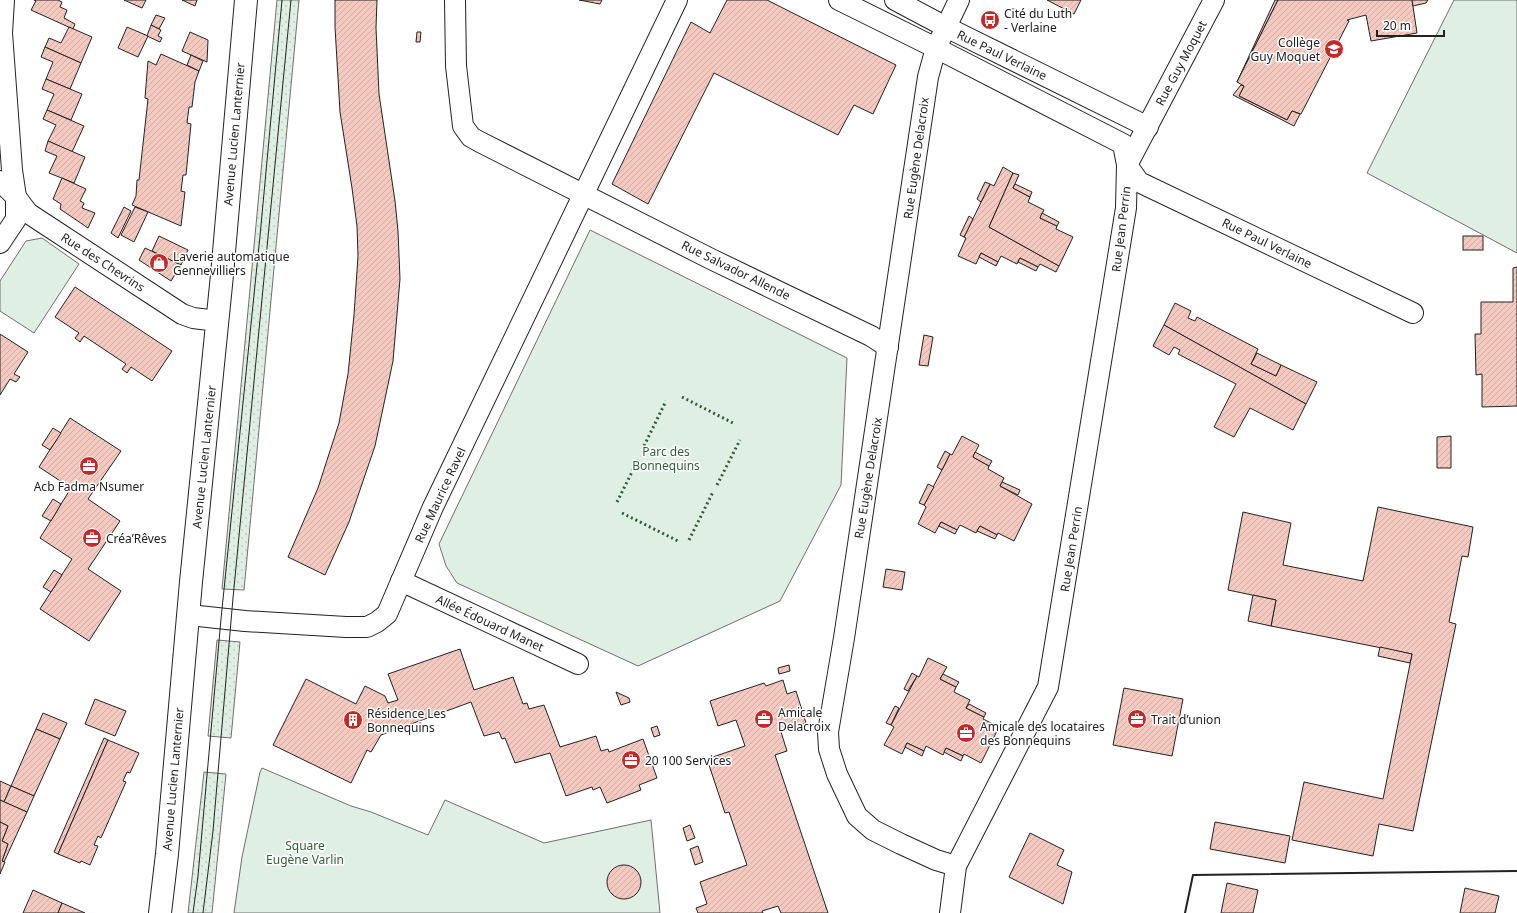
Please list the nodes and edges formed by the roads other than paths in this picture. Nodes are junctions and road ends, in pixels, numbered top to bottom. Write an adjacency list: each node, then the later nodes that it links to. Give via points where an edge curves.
1 (4, 0): 15 (street, via 2,33)
2 (246, 0): 18 (main road, Avenue Lucien Lanternier)
3 (455, 0): 14 (street, Rue Salvador Allende, via 456,66 463,126 471,137)
4 (677, 0): 14 (street, Rue Maurice Ravel)
5 (839, 0): 10 (street)
6 (895, 0): 9 (street, Rue Paul Verlaine)
7 (959, 0): 9 (street, Rue Eugène Delacroix)
8 (1214, 0): 11 (street, Rue Guy Moquet)
9 (946, 28): 10 (street, Rue Eugène Delacroix); 11 (street, Rue Paul Verlaine)
10 (936, 48): 12 (street, Rue Paul Verlaine, via 1123,144); 19 (street, Rue Eugène Delacroix, via 928,77)
11 (1148, 127): 12 (street)
12 (1127, 165): 17 (street, Rue Paul Verlaine, via 1139,182); 23 (street, Rue Jean Perrin, via 1126,208 1048,687)
13 (0, 181): 15 (street, Rue des Chevrins)
14 (583, 194): 19 (street, Rue Salvador Allende, via 871,336); 20 (street, Rue Maurice Ravel, via 433,507)
15 (16, 197): 16 (street, via 16,219); 18 (street, Rue des Chevrins, via 28,213 182,314)
16 (0, 243)
17 (1413, 313)
18 (218, 321): 21 (main road, Avenue Lucien Lanternier)
19 (888, 347): 23 (street, Rue Eugène Delacroix, via 828,732 829,749 837,774 857,816 873,830 894,841)
20 (401, 581): 21 (street, Rue Maurice Ravel, via 387,614 367,627 245,621); 22 (street, Allée Édouard Manet)
21 (189, 614): 24 (main road, Avenue Lucien Lanternier)
22 (578, 664)
23 (956, 866): 25 (street, Rue Jean Perrin)
24 (160, 913)
25 (950, 913)

